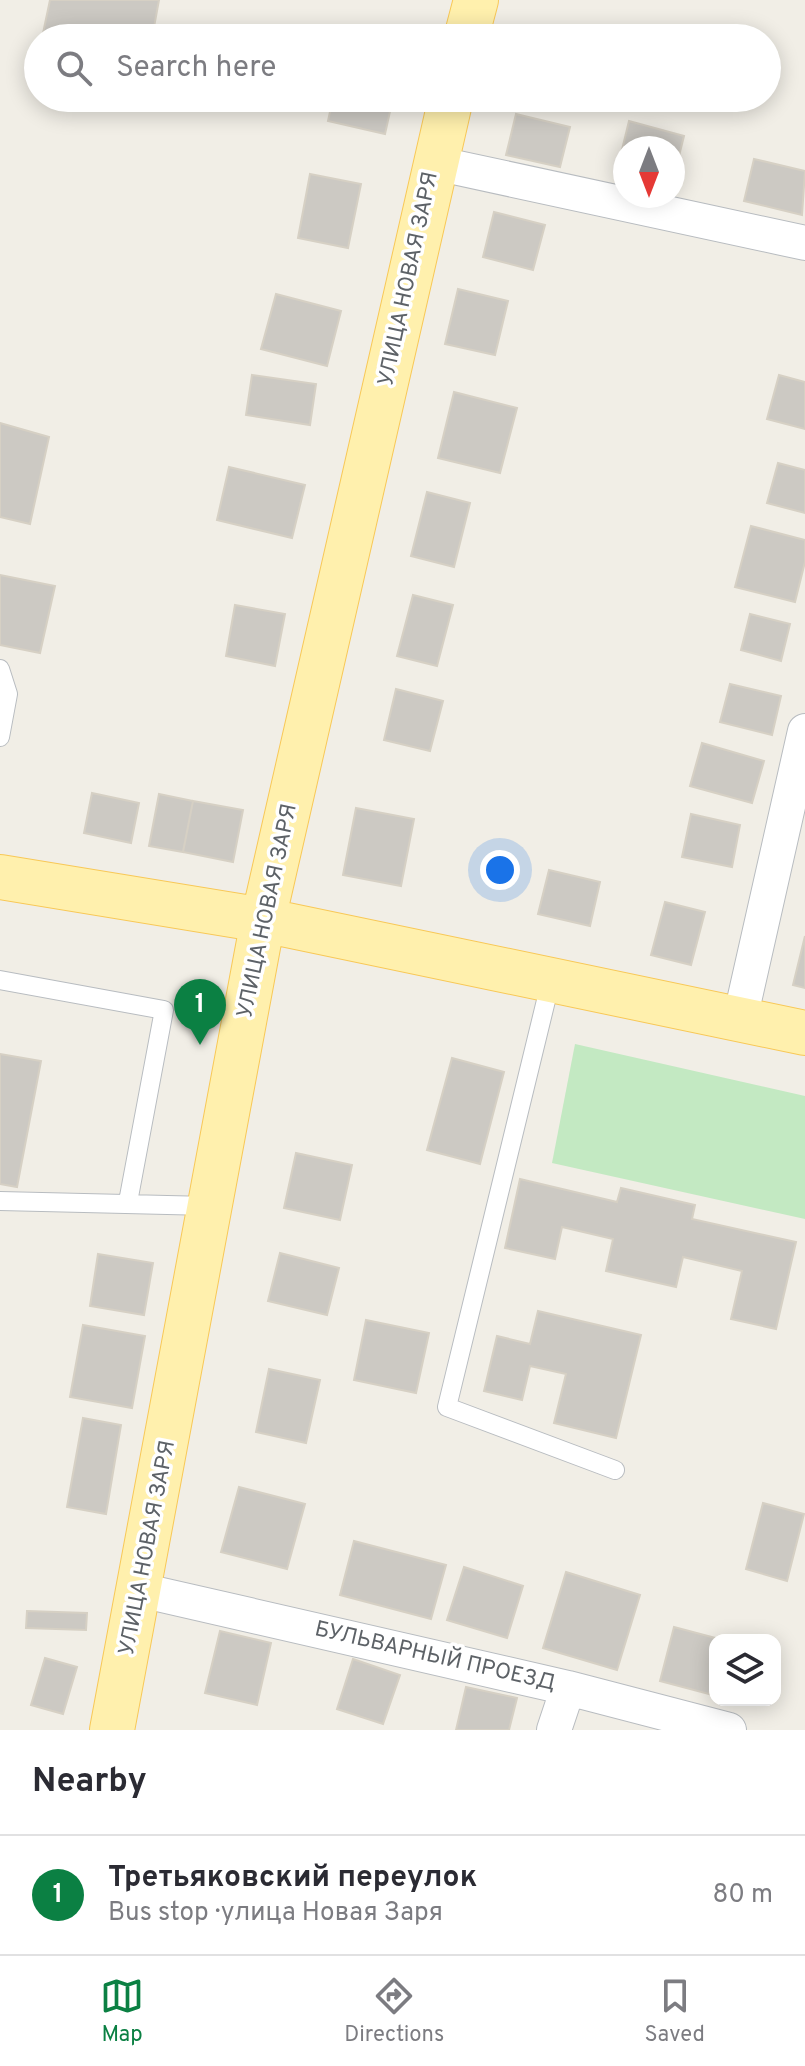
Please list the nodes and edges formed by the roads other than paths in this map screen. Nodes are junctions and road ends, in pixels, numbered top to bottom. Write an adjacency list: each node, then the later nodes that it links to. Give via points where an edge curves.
1 (476, 0): 2 (main road)
2 (470, 24)
3 (448, 112): 4 (main road, УЛИЦА НОВАЯ ЗАРЯ)
4 (435, 163): 5 (street); 10 (main road, УЛИЦА НОВАЯ ЗАРЯ)
5 (805, 243)
6 (0, 669): 8 (lane, via 8,694)
7 (805, 731): 13 (street)
8 (0, 737)
9 (0, 877): 10 (main road)
10 (263, 920): 12 (main road); 17 (main road, УЛИЦА НОВАЯ ЗАРЯ)
11 (0, 980): 16 (lane, via 164,1010)
12 (551, 980): 13 (main road); 18 (lane, via 447,1407)
13 (740, 1019): 14 (main road)
14 (805, 1033)
15 (0, 1201): 16 (lane)
16 (128, 1202): 17 (lane)
17 (212, 1206): 19 (main road, УЛИЦА НОВАЯ ЗАРЯ)
18 (615, 1470)
19 (140, 1590): 20 (street, БУЛЬВАРНЫЙ ПРОЕЗД); 21 (main road, УЛИЦА НОВАЯ ЗАРЯ)
20 (568, 1688): 22 (street); 23 (street, БУЛЬВАРНЫЙ ПРОЕЗД)
21 (112, 1730)
22 (554, 1730)
23 (729, 1730)

